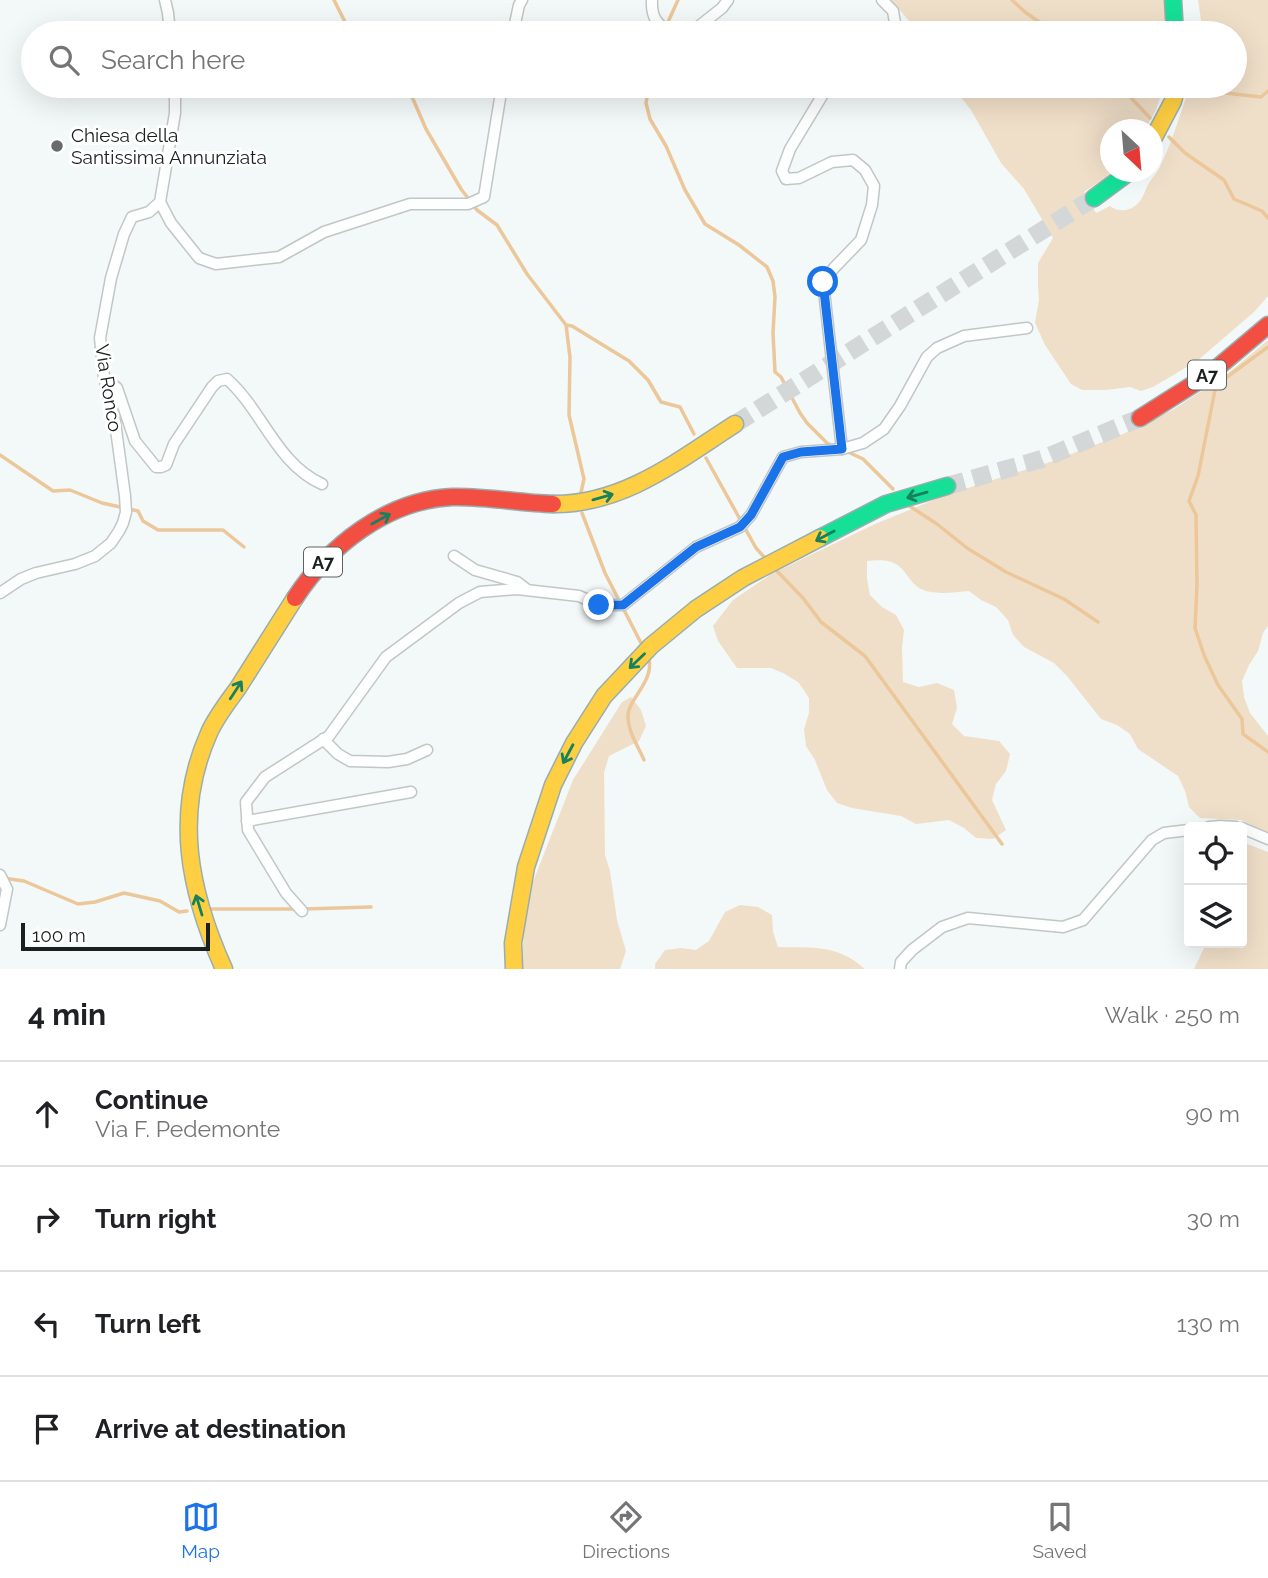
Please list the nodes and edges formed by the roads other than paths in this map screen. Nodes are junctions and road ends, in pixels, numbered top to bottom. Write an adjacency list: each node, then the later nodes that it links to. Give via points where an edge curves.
1 (165, 0): 7 (street)
2 (522, 0): 8 (street)
3 (652, 0): 9 (street)
4 (728, 0): 10 (street)
5 (883, 0): 11 (street)
6 (1173, 0): 12 (highway)
7 (169, 21)
8 (516, 21)
9 (656, 21)
10 (706, 21)
11 (895, 21)
12 (1174, 21)
13 (174, 98): 20 (street)
14 (500, 98): 20 (street, via 484,197 468,204 410,204 324,232 279,257 216,264 199,258)
15 (821, 98): 26 (street, via 790,149 782,171 786,179 799,178 831,162 853,160 874,186 861,240 823,282)
16 (1174, 98): 17 (highway)
17 (1163, 121)
18 (1117, 182): 19 (highway)
19 (1094, 198)
20 (160, 202): 23 (street, Via Ronco, via 149,212 132,217 124,234 100,338)
21 (1268, 325): 24 (highway, A7, via 1211,373)
22 (1027, 328): 26 (street, via 964,336 937,348 884,429 863,443)
23 (104, 377): 27 (street, via 117,388 135,441 156,467 166,465 174,444 212,387 227,379 281,451); 31 (street, Via Ronco, via 125,496 126,512 119,531 95,556 36,573)
24 (1140, 418)
25 (735, 424): 42 (highway, A7, one-way to 25, via 191,875 187,830 192,788 210,730 320,565 357,532 425,501 446,497 558,505 612,495)
26 (842, 449): 30 (street, via 783,457 740,527 696,547 623,605 599,605 579,596)
27 (322, 484)
28 (947, 486): 43 (highway, one-way to 43, via 886,504 743,578 651,646 604,695 552,785 540,821 519,903)
29 (454, 556): 30 (street, via 475,570 517,582)
30 (527, 590): 32 (street, via 480,592 459,603 386,657)
31 (0, 593)
32 (323, 740): 33 (street, via 350,761 388,762); 35 (street, via 265,778 246,802)
33 (427, 750)
34 (411, 792): 35 (street)
35 (247, 821): 40 (street, via 286,893)
36 (1247, 830): 38 (street)
37 (1184, 831): 44 (street, via 1152,840 1083,920 1063,927 968,918 942,927 912,950)
38 (1268, 839)
39 (0, 874): 41 (street, via 7,889)
40 (302, 911)
41 (0, 925)
42 (224, 969)
43 (514, 969)
44 (900, 969)

